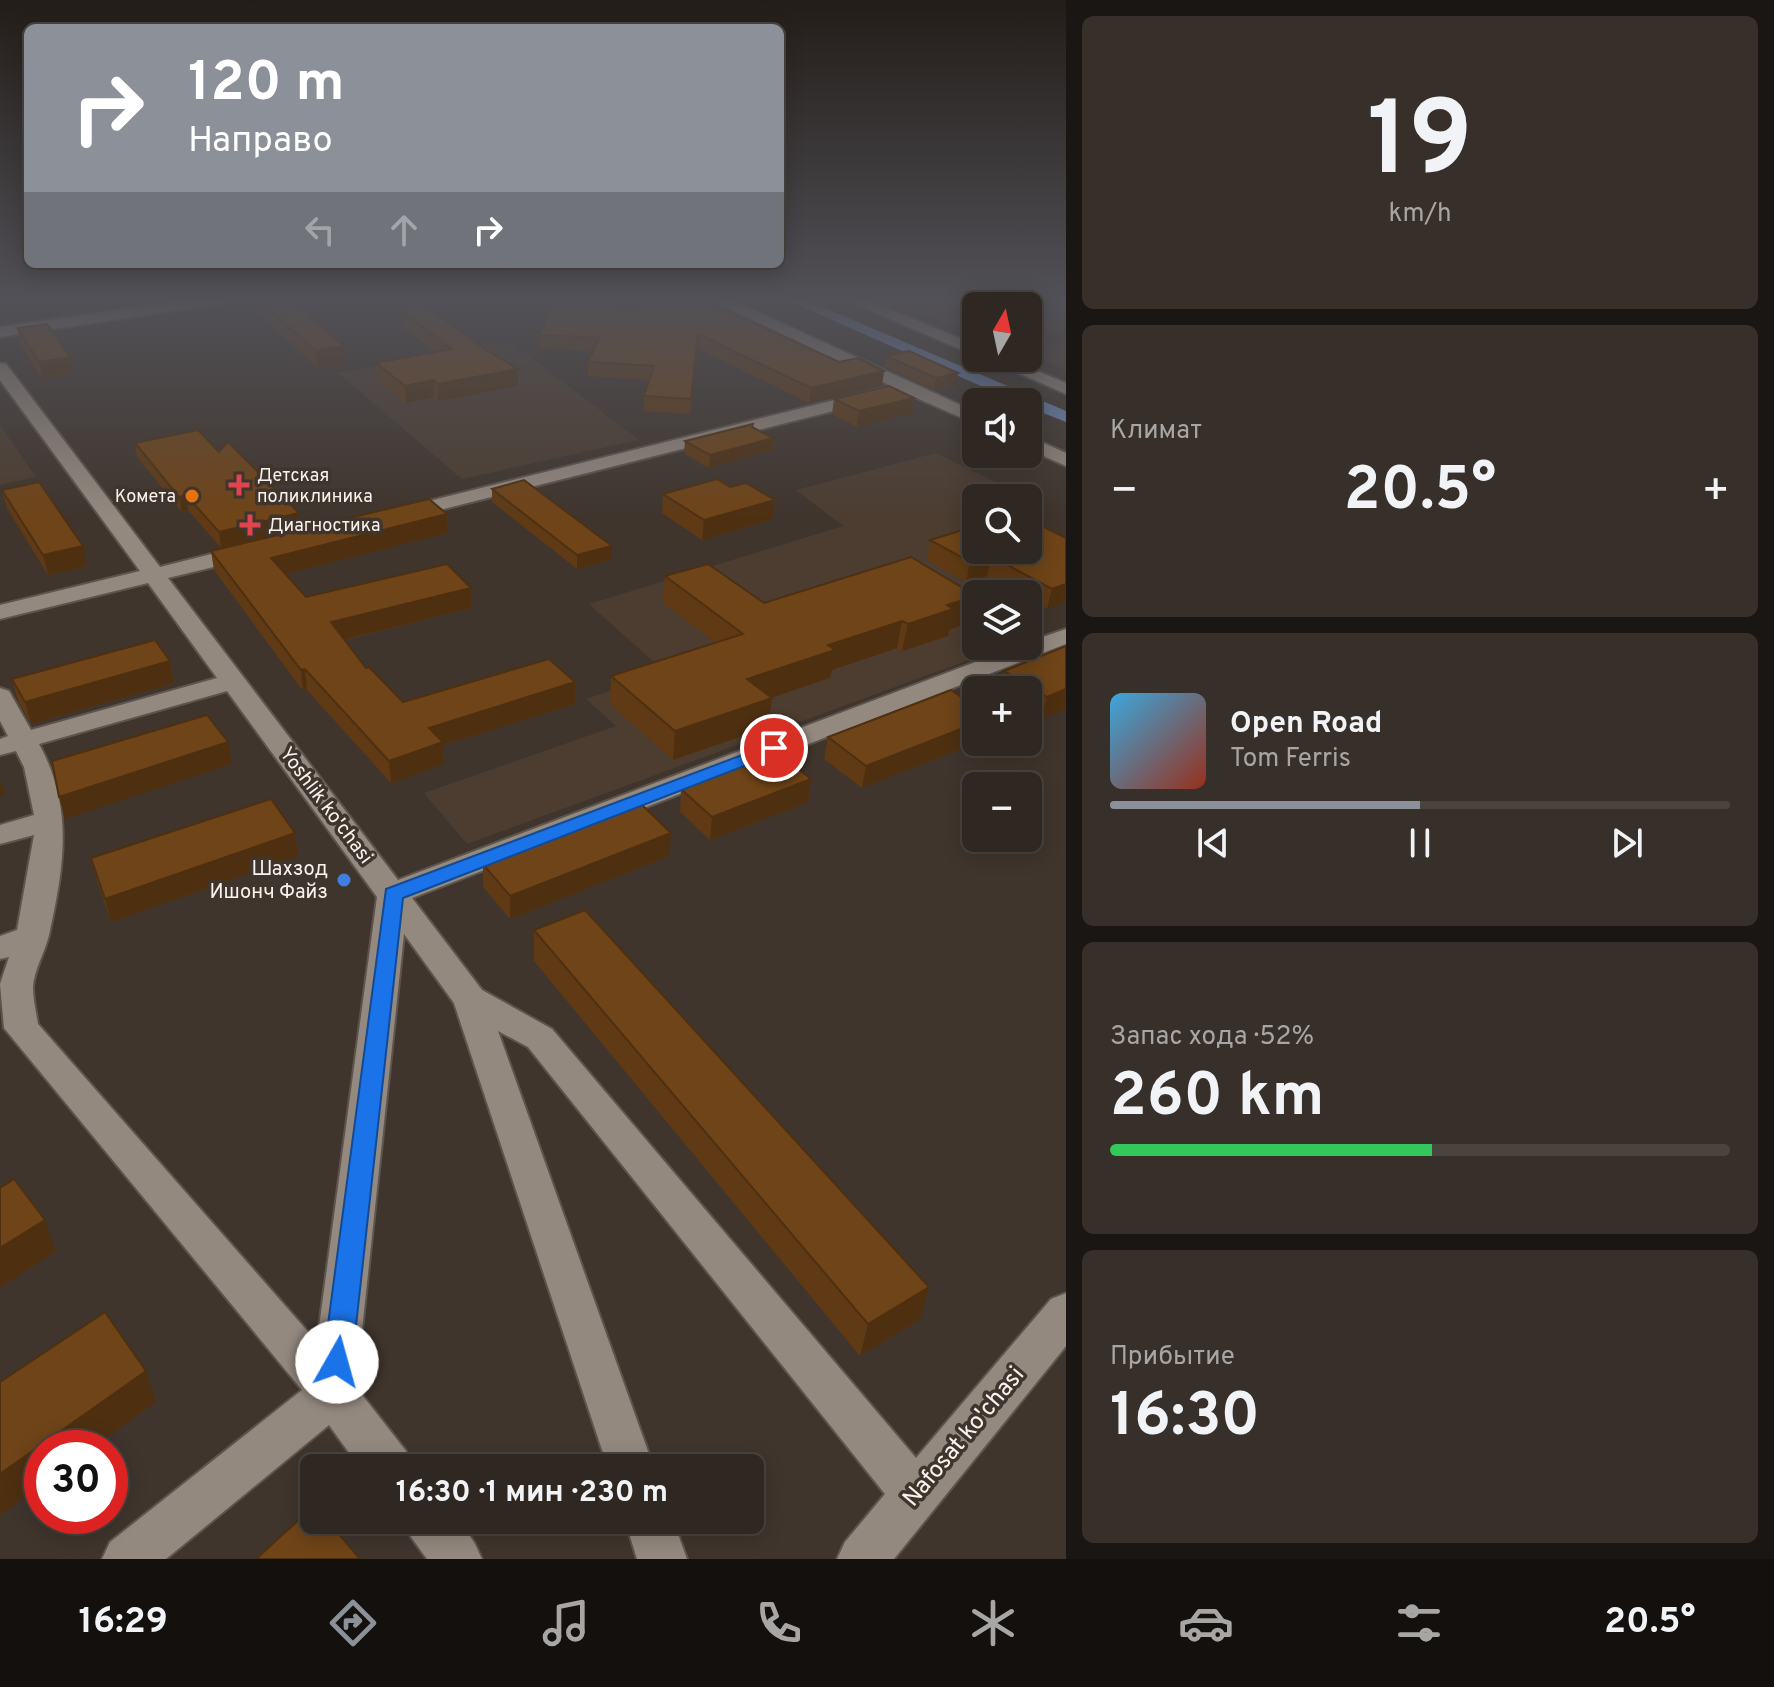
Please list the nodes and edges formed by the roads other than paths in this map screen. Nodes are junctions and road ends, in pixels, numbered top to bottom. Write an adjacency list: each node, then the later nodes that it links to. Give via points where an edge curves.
1 (3, 372): 11 (street, Yoshlik ko'chasi)
2 (875, 372): 4 (street)
3 (1025, 372): 5 (street)
4 (908, 387): 6 (street); 9 (street)
5 (1066, 389)
6 (962, 412)
7 (1042, 449): 8 (street)
8 (1066, 460)
9 (377, 520)
10 (273, 545): 11 (street)
11 (155, 575): 12 (street); 14 (street, Yoshlik ko'chasi)
12 (0, 612)
13 (1066, 636): 19 (street)
14 (234, 681): 16 (street); 19 (street, Yoshlik ko'chasi)
15 (0, 696): 16 (street)
16 (12, 744): 17 (street, via 38,767)
17 (50, 820): 18 (street); 20 (street, via 44,875)
18 (0, 835)
19 (393, 894): 21 (street, Yoshlik ko'chasi); 23 (street)
20 (16, 942): 23 (street, via 21,1028)
21 (470, 999): 25 (street, Yoshlik ko'chasi); 26 (street, via 540,1038)
22 (1066, 1313): 26 (street, Nafosat ko'chasi)
23 (333, 1393): 24 (street); 29 (street)
24 (379, 1454)
25 (626, 1454)
26 (915, 1493): 32 (street, Nafosat ko'chasi)
27 (438, 1534): 30 (street)
28 (654, 1534): 31 (street)
29 (127, 1559)
30 (457, 1559)
31 (662, 1559)
32 (862, 1559)

